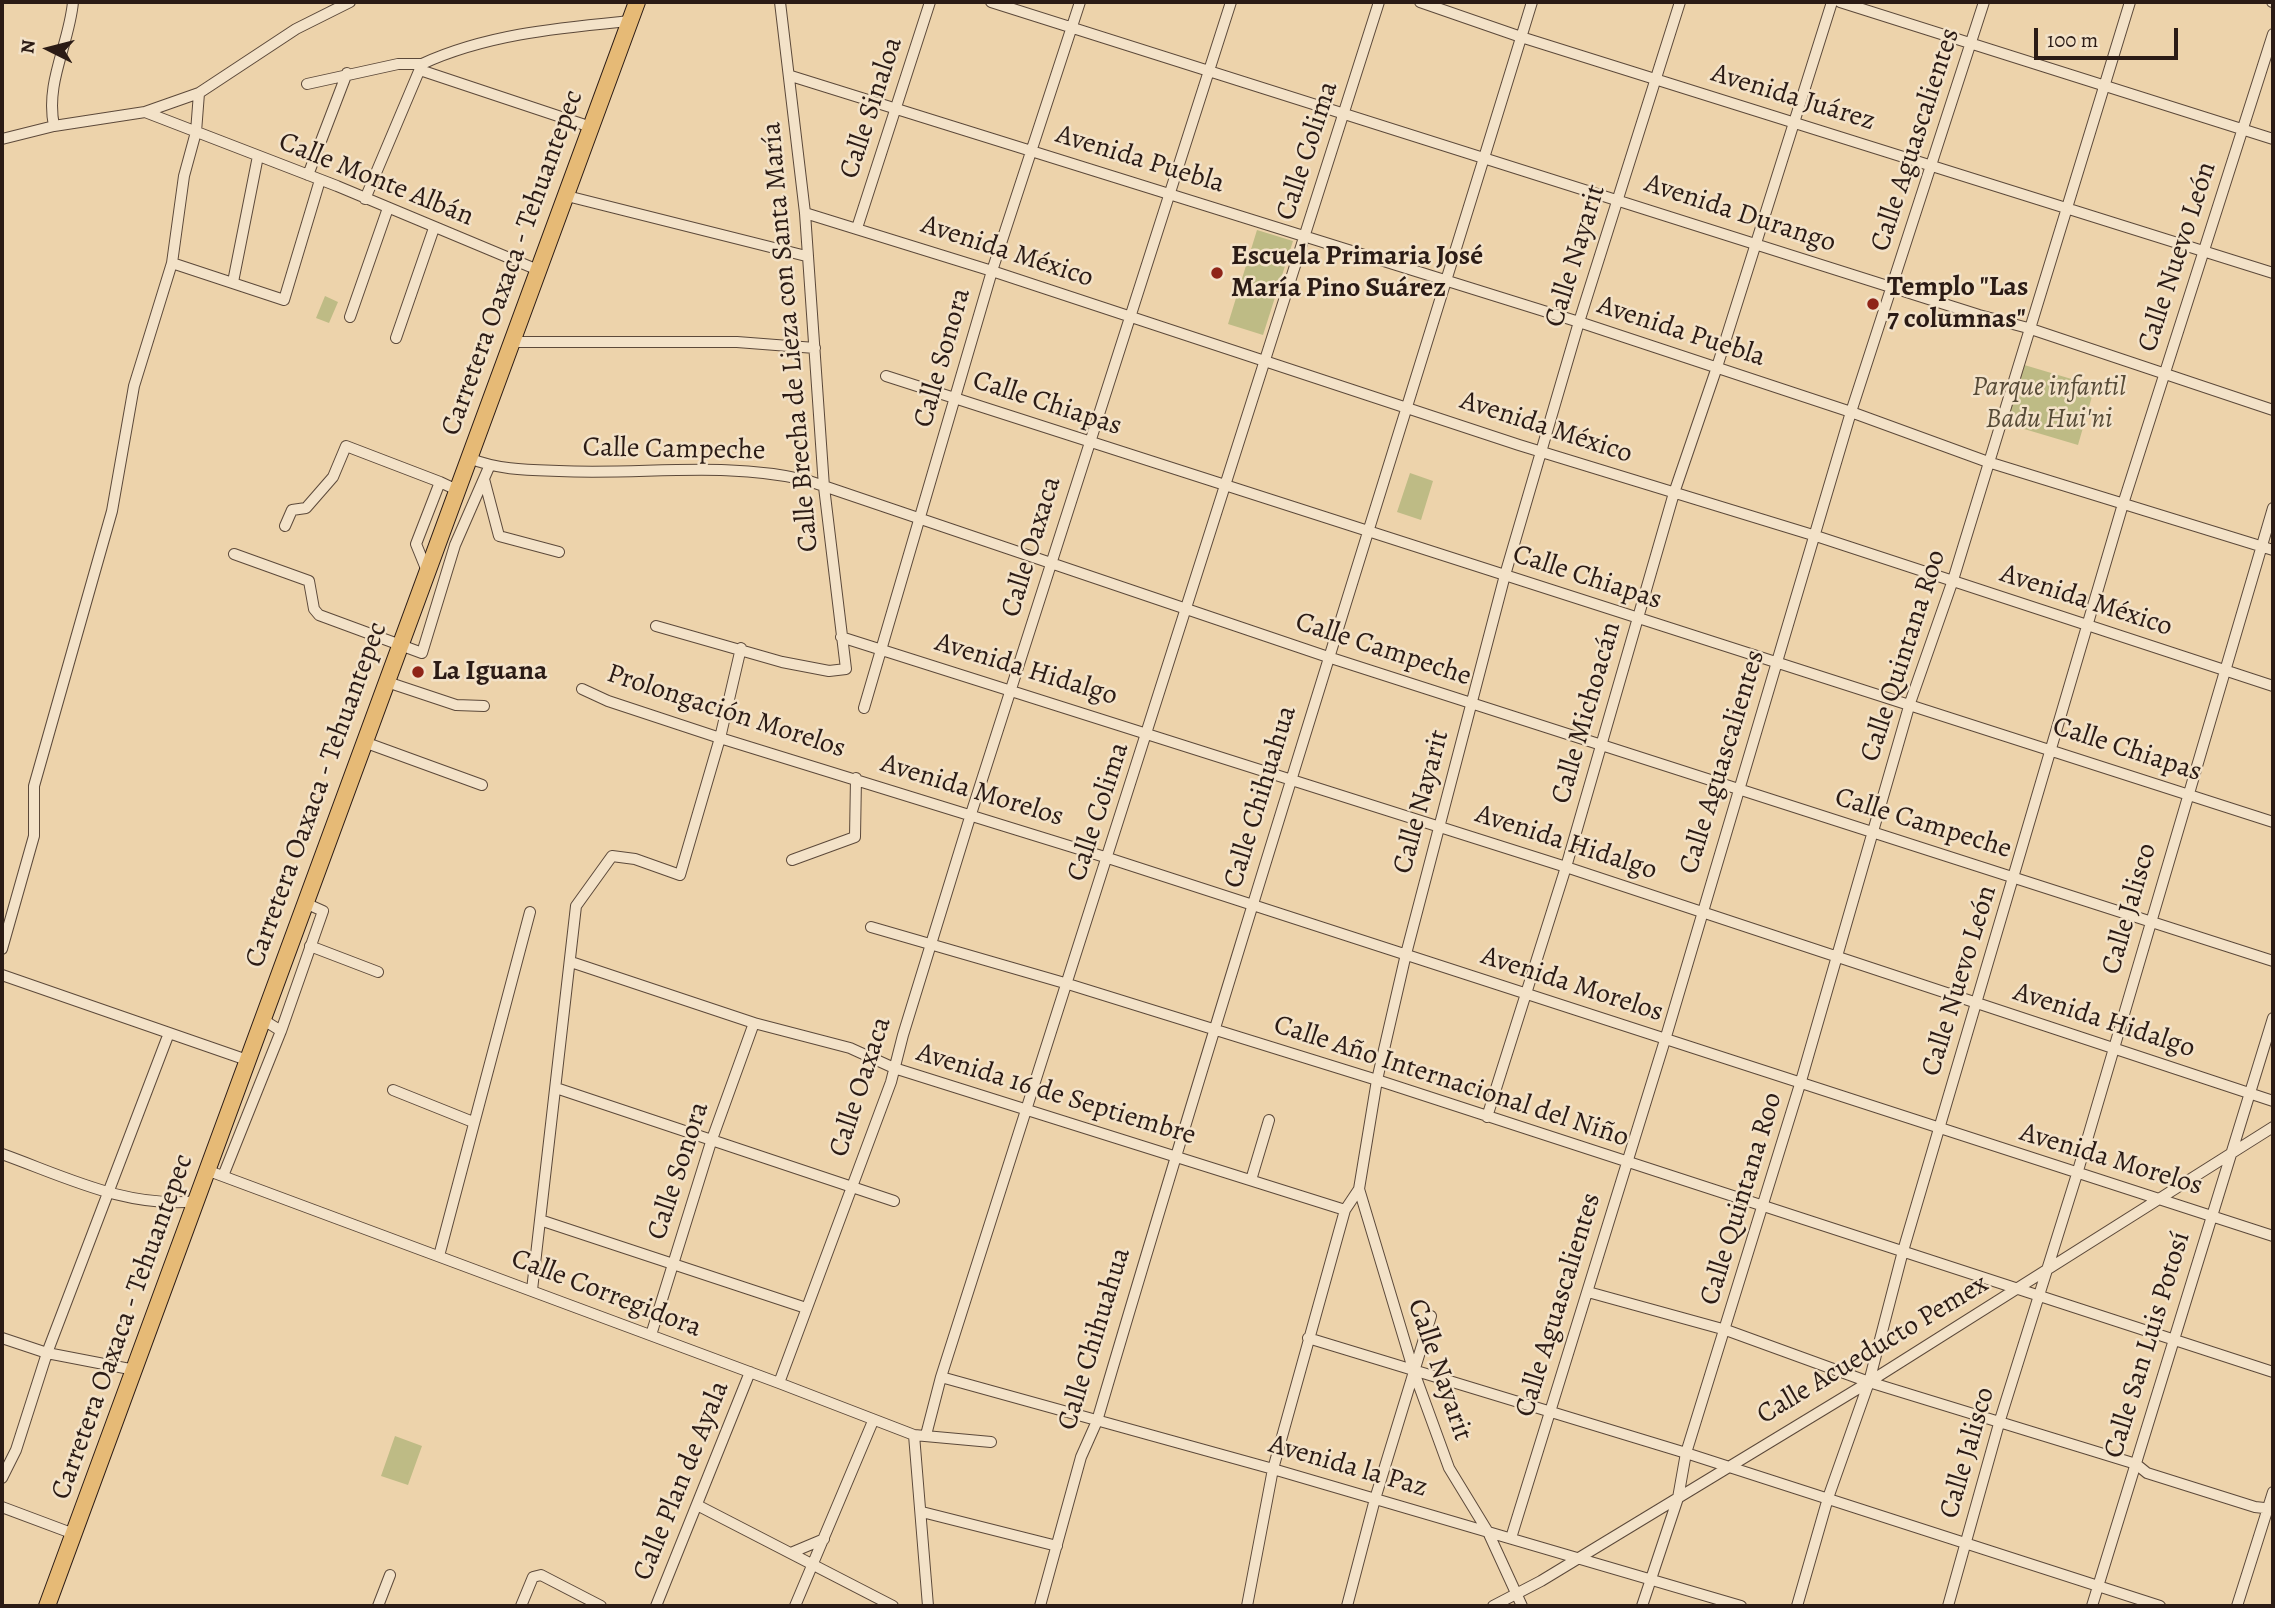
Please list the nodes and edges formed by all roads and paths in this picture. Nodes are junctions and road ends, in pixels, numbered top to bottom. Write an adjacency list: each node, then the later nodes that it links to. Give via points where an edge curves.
1 (74, 2): 34 (street, via 54,79)
2 (349, 2): 29 (street, via 296,29)
3 (637, 2): 17 (main road, Carretera Oaxaca - Tehuantepec)
4 (780, 2): 25 (street, Calle Brecha de Lieza con Santa María)
5 (930, 2): 30 (street, Calle Sinaloa)
6 (991, 2): 18 (street, Avenida Durango)
7 (1080, 2): 18 (street, Calle Sonora)
8 (1231, 2): 23 (street, Calle Oaxaca)
9 (1380, 2): 32 (street, Calle Colima)
10 (1420, 2): 20 (street, Avenida Juárez)
11 (1532, 2): 20 (street, Calle Chihuahua)
12 (1680, 2): 26 (street, Calle Nayarit)
13 (1832, 2): 33 (street, Calle Michoacán)
14 (1840, 2): 21 (street)
15 (1984, 2): 21 (street, Calle Aguascalientes)
16 (2130, 2): 28 (street, Calle Quintana Roo)
17 (630, 21): 22 (street, via 546,29 470,46); 35 (main road, Carretera Oaxaca - Tehuantepec)
18 (1072, 27): 23 (street, Avenida Durango); 40 (street, Calle Sonora)
19 (2273, 34): 36 (street, Calle Nuevo León)
20 (1521, 37): 26 (street, Avenida Juárez); 42 (street, Calle Chihuahua)
21 (1971, 44): 28 (street); 43 (street, Calle Aguascalientes)
22 (421, 67): 24 (street, via 398,64); 35 (street); 48 (street)
23 (1211, 69): 32 (street, Avenida Durango); 46 (street, Calle Oaxaca)
24 (346, 73): 27 (street); 44 (street)
25 (791, 76): 30 (street, Avenida Puebla); 52 (street, Calle Brecha de Lieza con Santa María)
26 (1655, 79): 33 (street, Avenida Juárez); 49 (street, Calle Nayarit)
27 (307, 84)
28 (2105, 88): 36 (street); 51 (street, Calle Quintana Roo)
29 (199, 93): 31 (street); 37 (street)
30 (897, 110): 40 (street, Avenida Puebla); 54 (street, Calle Sinaloa)
31 (145, 113): 34 (street); 37 (street, Calle Monte Albán)
32 (1344, 114): 42 (street, Avenida Durango); 55 (street, Calle Colima)
33 (1795, 123): 43 (street, Avenida Juárez); 56 (street, Calle Michoacán)
34 (54, 127): 38 (street)
35 (591, 127): 47 (main road, Carretera Oaxaca - Tehuantepec)
36 (2244, 130): 39 (street); 57 (street, Calle Nuevo León)
37 (196, 132): 41 (street, Calle Monte Albán); 59 (street, via 184,176)
38 (2, 139)
39 (2273, 139)
40 (1032, 149): 46 (street, Avenida Puebla); 61 (street, Calle Sonora)
41 (258, 156): 44 (street, Calle Monte Albán); 64 (street)
42 (1484, 157): 49 (street, Avenida Durango); 63 (street, Calle Chihuahua)
43 (1930, 166): 51 (street, Avenida Juárez); 65 (street, Calle Aguascalientes)
44 (308, 175): 45 (street, Calle Monte Albán)
45 (320, 180): 48 (street, Calle Monte Albán); 64 (street, via 284,300)
46 (1168, 192): 55 (street, Avenida Puebla); 66 (street, Calle Oaxaca)
47 (567, 196): 58 (street); 60 (main road, Carretera Oaxaca - Tehuantepec)
48 (365, 199): 50 (street, Calle Monte Albán)
49 (1617, 199): 56 (street, Avenida Durango); 68 (street, Calle Nayarit)
50 (388, 208): 53 (street, Calle Monte Albán); 67 (street)
51 (2066, 208): 57 (street, Avenida Juárez); 69 (street, Calle Quintana Roo)
52 (805, 213): 54 (street, Avenida México); 58 (street, Calle Brecha de Lieza con Santa María)
53 (434, 228): 60 (street, Calle Monte Albán); 70 (street)
54 (857, 228): 61 (street, Avenida México)
55 (1304, 235): 63 (street, Avenida Puebla); 73 (street, Calle Colima)
56 (1757, 242): 65 (street, Avenida Durango); 74 (street, Calle Michoacán)
57 (2202, 251): 62 (street, Avenida Juárez); 75 (street, Calle Nuevo León)
58 (807, 256): 72 (street, Calle Brecha de Lieza con Santa María)
59 (172, 263): 64 (street); 151 (street, via 134,386 112,511 34,786 34,836)
60 (538, 270): 71 (main road, Carretera Oaxaca - Tehuantepec)
61 (992, 271): 66 (street, Avenida México); 77 (street, Calle Sonora)
62 (2273, 273)
63 (1446, 281): 68 (street, Avenida Puebla); 78 (street, Calle Chihuahua)
64 (233, 282)
65 (1893, 287): 69 (street, Avenida Durango); 80 (street, Calle Aguascalientes)
66 (1131, 316): 73 (street, Avenida México); 81 (street, Calle Oaxaca)
67 (350, 317)
68 (1578, 322): 74 (street, Avenida Puebla); 82 (street, Calle Nayarit)
69 (2028, 328): 75 (street, Avenida Durango); 84 (street, Calle Quintana Roo)
70 (396, 338)
71 (512, 342): 72 (street, via 724,342); 83 (main road, Carretera Oaxaca - Tehuantepec)
72 (815, 348): 89 (street, Calle Brecha de Lieza con Santa María)
73 (1266, 361): 78 (street, Avenida México); 88 (street, Calle Colima)
74 (1717, 368): 80 (street, Avenida Puebla); 91 (street, Calle Michoacán)
75 (2164, 374): 79 (street, Avenida Durango); 92 (street, Calle Nuevo León)
76 (886, 376): 77 (street, Calle Chiapas)
77 (956, 399): 81 (street, Calle Chiapas); 94 (street, Calle Sonora)
78 (1408, 408): 82 (street, Avenida México); 96 (street, Calle Chihuahua)
79 (2273, 410)
80 (1851, 412): 84 (street, Avenida Puebla); 97 (street, Calle Aguascalientes)
81 (1089, 441): 88 (street, Calle Chiapas); 102 (street, Calle Oaxaca)
82 (1541, 450): 91 (street, Avenida México); 104 (street, Calle Nayarit)
83 (469, 458): 85 (street, Calle Campeche); 90 (main road, Carretera Oaxaca - Tehuantepec)
84 (1988, 462): 92 (street, Avenida Puebla); 105 (street, Calle Quintana Roo)
85 (489, 467): 86 (street); 89 (street, Calle Campeche, via 580,472 735,468 772,472)
86 (484, 478): 100 (street, via 499,536); 111 (street, via 455,545 422,653)
87 (440, 482): 90 (street); 95 (street, via 346,446 333,477 306,508 292,510); 103 (street, via 416,544)
88 (1226, 486): 96 (street, Calle Chiapas); 106 (street, Calle Colima)
89 (824, 487): 94 (street, Calle Campeche); 110 (street, Calle Brecha de Lieza con Santa María)
90 (457, 490): 103 (main road, Carretera Oaxaca - Tehuantepec)
91 (1674, 493): 97 (street, Avenida México); 107 (street, Calle Michoacán)
92 (2123, 504): 98 (street, Avenida Puebla); 109 (street, Calle Nuevo León)
93 (2273, 508): 98 (street, Calle Jalisco)
94 (918, 519): 102 (street, Calle Campeche); 113 (street, Calle Sonora)
95 (285, 526)
96 (1367, 532): 104 (street, Calle Chiapas); 114 (street, Calle Chihuahua)
97 (1816, 536): 105 (street, Avenida México); 115 (street, Calle Aguascalientes)
98 (2261, 547): 99 (street, Avenida Puebla); 116 (street, Calle Jalisco)
99 (2273, 551)
100 (559, 552)
101 (234, 554): 111 (street, via 309,581 314,609 320,615)
102 (1051, 564): 106 (street, Calle Campeche); 120 (street, Calle Oaxaca)
103 (427, 571): 111 (main road, Carretera Oaxaca - Tehuantepec)
104 (1505, 575): 107 (street, Calle Chiapas); 121 (street, Calle Nayarit)
105 (1953, 580): 109 (street, Avenida México); 122 (street, Calle Quintana Roo)
106 (1187, 610): 114 (street, Calle Campeche); 125 (street, Calle Colima)
107 (1638, 619): 115 (street, Calle Chiapas); 128 (street, Calle Michoacán)
108 (656, 626): 112 (street)
109 (2087, 626): 116 (street, Avenida México); 129 (street, Calle Nuevo León)
110 (841, 637): 112 (street, Calle Brecha de Lieza con Santa María, via 846,669 829,671); 113 (street, Avenida Hidalgo)
111 (400, 645): 117 (main road, Carretera Oaxaca - Tehuantepec)
112 (741, 648): 126 (street)
113 (880, 648): 120 (street, Avenida Hidalgo); 124 (street, Calle Sonora)
114 (1328, 657): 121 (street, Calle Campeche); 131 (street, Calle Chihuahua)
115 (1776, 665): 122 (street, Calle Chiapas); 133 (street, Calle Aguascalientes)
116 (2224, 670): 118 (street, Avenida México); 134 (street, Calle Jalisco)
117 (387, 682): 123 (street, via 456,705); 127 (main road, Carretera Oaxaca - Tehuantepec)
118 (2273, 687)
119 (582, 689): 126 (street, Prolongación Morelos)
120 (1012, 690): 125 (street, Avenida Hidalgo); 135 (street, Calle Oaxaca)
121 (1472, 702): 128 (street, Calle Campeche); 137 (street, Calle Nayarit)
122 (1910, 704): 129 (street, Calle Chiapas); 138 (street, Calle Quintana Roo)
123 (484, 706)
124 (864, 708)
125 (1149, 733): 131 (street, Avenida Hidalgo); 139 (street, Calle Colima)
126 (720, 738): 130 (street, Prolongación Morelos); 155 (street, via 680,875 612,856 576,906)
127 (364, 742): 132 (street); 143 (main road, Carretera Oaxaca - Tehuantepec)
128 (1602, 743): 133 (street, Calle Campeche); 141 (street, Calle Michoacán)
129 (2051, 749): 134 (street, Calle Chiapas); 142 (street, Calle Nuevo León)
130 (856, 778): 135 (street, Avenida Morelos); 140 (street, via 855,837)
131 (1289, 780): 137 (street, Avenida Hidalgo); 144 (street, Calle Chihuahua)
132 (482, 785)
133 (1738, 790): 138 (street, Calle Campeche); 145 (street, Calle Aguascalientes)
134 (2187, 794): 136 (street, Calle Chiapas); 147 (street, Calle Jalisco)
135 (971, 814): 139 (street, Avenida Morelos); 149 (street, Calle Oaxaca)
136 (2273, 822)
137 (1439, 826): 141 (street, Avenida Hidalgo); 152 (street, Calle Nayarit)
138 (1873, 833): 142 (street, Calle Campeche); 153 (street, Calle Quintana Roo)
139 (1108, 858): 144 (street, Avenida Morelos); 160 (street, Calle Colima)
140 (792, 860)
141 (1566, 867): 145 (street, Avenida Hidalgo); 161 (street, Calle Michoacán)
142 (2015, 876): 147 (street, Calle Campeche); 162 (street, Calle Nuevo León)
143 (305, 903): 150 (street, via 323,911); 156 (main road, Carretera Oaxaca - Tehuantepec)
144 (1251, 905): 152 (street, Avenida Morelos); 167 (street, Calle Chihuahua)
145 (1701, 911): 153 (street, Avenida Hidalgo); 169 (street, Calle Aguascalientes)
146 (530, 912): 182 (street)
147 (2151, 919): 154 (street, Calle Campeche); 170 (street, Calle Jalisco)
148 (871, 927): 149 (street, Calle Año Internacional del Niño)
149 (931, 944): 160 (street, Calle Año Internacional del Niño); 172 (street, Calle Oaxaca)
150 (310, 946): 157 (street); 159 (street)
151 (2, 949)
152 (1406, 954): 161 (street, Avenida Morelos); 173 (street, Calle Nayarit)
153 (1836, 958): 162 (street, Avenida Hidalgo); 174 (street, Calle Quintana Roo)
154 (2273, 961)
155 (570, 962): 165 (street, Avenida 16 de Septiembre); 175 (street)
156 (283, 964): 159 (street); 164 (main road, Carretera Oaxaca - Tehuantepec)
157 (378, 972)
158 (2, 975): 168 (street)
159 (300, 975): 166 (street)
160 (1068, 984): 167 (street, Calle Año Internacional del Niño); 179 (street, Calle Colima)
161 (1525, 995): 169 (street, Avenida Morelos); 180 (street, Calle Michoacán)
162 (1978, 1004): 170 (street, Avenida Hidalgo); 184 (street, Calle Nuevo León)
163 (2273, 1017): 177 (street, Calle San Luis Potosí)
164 (262, 1019): 166 (street); 171 (main road, Carretera Oaxaca - Tehuantepec)
165 (754, 1023): 172 (street, Avenida 16 de Septiembre, via 850,1048); 185 (street, Calle Sonora)
166 (281, 1031): 190 (street)
167 (1214, 1031): 173 (street, Calle Año Internacional del Niño); 187 (street, Calle Chihuahua)
168 (170, 1033): 171 (street); 195 (street)
169 (1665, 1040): 174 (street, Avenida Morelos); 189 (street, Calle Aguascalientes)
170 (2113, 1045): 177 (street, Avenida Hidalgo); 191 (street, Calle Jalisco)
171 (247, 1060): 190 (main road, Carretera Oaxaca - Tehuantepec)
172 (894, 1068): 179 (street, Avenida 16 de Septiembre); 193 (street, Calle Oaxaca)
173 (1377, 1080): 180 (street, Calle Año Internacional del Niño); 194 (street, Calle Nayarit)
174 (1801, 1081): 184 (street, Avenida Morelos); 199 (street, Calle Quintana Roo)
175 (556, 1088): 185 (street); 202 (street)
176 (393, 1090): 182 (street)
177 (2249, 1093): 178 (street, Avenida Hidalgo); 188 (street, Calle San Luis Potosí)
178 (2273, 1101)
179 (1027, 1110): 187 (street, Avenida 16 de Septiembre); 224 (street, Calle Colima)
180 (1487, 1117): 189 (street, Calle Año Internacional del Niño)
181 (1269, 1120): 192 (street)
182 (474, 1122): 205 (street)
183 (2273, 1127): 188 (street, Calle Acueducto Pemex)
184 (1938, 1129): 191 (street, Avenida Morelos); 204 (street, Calle Nuevo León)
185 (711, 1142): 193 (street); 206 (street, Calle Sonora)
186 (2, 1154): 195 (street)
187 (1175, 1155): 192 (street, Avenida 16 de Septiembre); 230 (street, Calle Chihuahua)
188 (2230, 1155): 196 (street, Calle Acueducto Pemex); 201 (street, Calle San Luis Potosí)
189 (1625, 1162): 199 (street, Calle Año Internacional del Niño); 210 (street, Calle Aguascalientes)
190 (216, 1174): 197 (main road, Carretera Oaxaca - Tehuantepec); 205 (street, Calle Corregidora)
191 (2077, 1174): 196 (street, Avenida Morelos); 207 (street, Calle Jalisco)
192 (1251, 1180): 200 (street, Avenida 16 de Septiembre)
193 (851, 1187): 198 (street); 212 (street, Calle Oaxaca)
194 (1359, 1189): 200 (street); 222 (street, Calle Nayarit)
195 (108, 1192): 197 (street, via 166,1205); 219 (street)
196 (2161, 1199): 201 (street, Avenida Morelos); 207 (street, Calle Acueducto Pemex)
197 (198, 1201): 220 (main road, Carretera Oaxaca - Tehuantepec)
198 (894, 1201)
199 (1762, 1206): 204 (street, Calle Año Internacional del Niño); 214 (street, Calle Quintana Roo)
200 (1345, 1210): 217 (street)
201 (2212, 1216): 203 (street, Avenida Morelos); 218 (street, Calle San Luis Potosí)
202 (540, 1220): 206 (street); 208 (street)
203 (2273, 1236)
204 (1903, 1251): 209 (street, Calle Año Internacional del Niño); 225 (street, Calle Nuevo León)
205 (439, 1255): 208 (street, Calle Corregidora)
206 (673, 1265): 212 (street); 215 (street, Calle Sonora)
207 (2049, 1266): 209 (street, Calle Acueducto Pemex); 211 (street, Calle Jalisco)
208 (532, 1290): 215 (street, Calle Corregidora)
209 (2015, 1290): 211 (street, Calle Año Internacional del Niño); 225 (street, Calle Acueducto Pemex)
210 (1588, 1292): 214 (street); 227 (street, Calle Aguascalientes)
211 (2037, 1297): 218 (street, Calle Año Internacional del Niño); 228 (street, Calle Jalisco)
212 (806, 1308): 226 (street, Calle Oaxaca)
213 (1431, 1316): 222 (street)
214 (1726, 1330): 225 (street); 234 (street, Calle Quintana Roo)
215 (651, 1335): 221 (street, Calle Corregidora)
216 (2, 1338): 219 (street)
217 (1308, 1338): 222 (street); 237 (street)
218 (2173, 1339): 223 (street, Calle Año Internacional del Niño); 235 (street, Calle San Luis Potosí)
219 (47, 1353): 220 (street); 238 (street, via 16,1450)
220 (135, 1370): 248 (main road, Carretera Oaxaca - Tehuantepec)
221 (750, 1372): 226 (street, Calle Corregidora); 243 (street, Calle Plan de Ayala)
222 (1414, 1372): 227 (street); 241 (street); 247 (street, Calle Nayarit, via 1449,1468)
223 (2273, 1372)
224 (941, 1377): 230 (street, Avenida la Paz); 232 (street, Calle Colima)
225 (1869, 1382): 228 (street); 236 (street, Calle Acueducto Pemex); 242 (street)
226 (779, 1383): 229 (street, Calle Corregidora)
227 (1551, 1411): 234 (street); 249 (street, Calle Aguascalientes)
228 (2000, 1420): 235 (street); 251 (street, Calle Jalisco)
229 (873, 1421): 231 (street, Calle Corregidora); 250 (street)
230 (1097, 1421): 237 (street, Avenida la Paz); 252 (street, Calle Chihuahua, via 1081,1457)
231 (914, 1435): 232 (street, Calle Corregidora); 246 (street)
232 (926, 1435): 233 (street, Calle Corregidora)
233 (991, 1443)
234 (1686, 1453): 236 (street); 240 (street, Calle Quintana Roo)
235 (2136, 1464): 245 (street, via 2159,1476); 258 (street, Calle San Luis Potosí)
236 (1726, 1466): 240 (street, Calle Acueducto Pemex); 242 (street)
237 (1273, 1469): 241 (street, Avenida la Paz); 269 (street)
238 (2, 1478)
239 (2273, 1492): 245 (street)
240 (1678, 1498): 254 (street, Calle Acueducto Pemex); 257 (street, Calle Quintana Roo)
241 (1375, 1499): 247 (street, Avenida la Paz); 270 (street)
242 (1828, 1499): 251 (street); 275 (street)
243 (697, 1505): 253 (street); 264 (street, Calle Plan de Ayala)
244 (2, 1507): 248 (street)
245 (2271, 1508): 279 (street)
246 (922, 1512): 252 (street); 267 (street)
247 (1488, 1532): 249 (street, Avenida la Paz); 259 (street, Calle Nayarit)
248 (74, 1534): 260 (main road, Carretera Oaxaca - Tehuantepec)
249 (1511, 1538): 254 (street, Avenida la Paz)
250 (824, 1539): 253 (street); 255 (street)
251 (1966, 1544): 258 (street); 276 (street, Calle Jalisco)
252 (1057, 1546): 268 (street, Calle Chihuahua)
253 (793, 1552): 255 (street)
254 (1576, 1558): 257 (street, Avenida la Paz); 259 (street, Calle Acueducto Pemex)
255 (812, 1565): 265 (street); 266 (street)
256 (390, 1574): 261 (street)
257 (1651, 1578): 273 (street, Calle Quintana Roo); 274 (street, Avenida la Paz)
258 (2098, 1587): 277 (street, Calle San Luis Potosí); 278 (street)
259 (1518, 1593): 271 (street, Calle Acueducto Pemex); 272 (street, Calle Nayarit)
260 (47, 1606)
261 (377, 1606)
262 (521, 1606): 263 (street, via 533,1577 541,1575)
263 (601, 1606)
264 (656, 1606)
265 (795, 1606)
266 (893, 1606)
267 (928, 1606)
268 (1040, 1606)
269 (1247, 1606)
270 (1348, 1606)
271 (1493, 1606)
272 (1522, 1606)
273 (1642, 1606)
274 (1741, 1606)
275 (1797, 1606)
276 (1948, 1606)
277 (2092, 1606)
278 (2160, 1606)
279 (2237, 1606)

